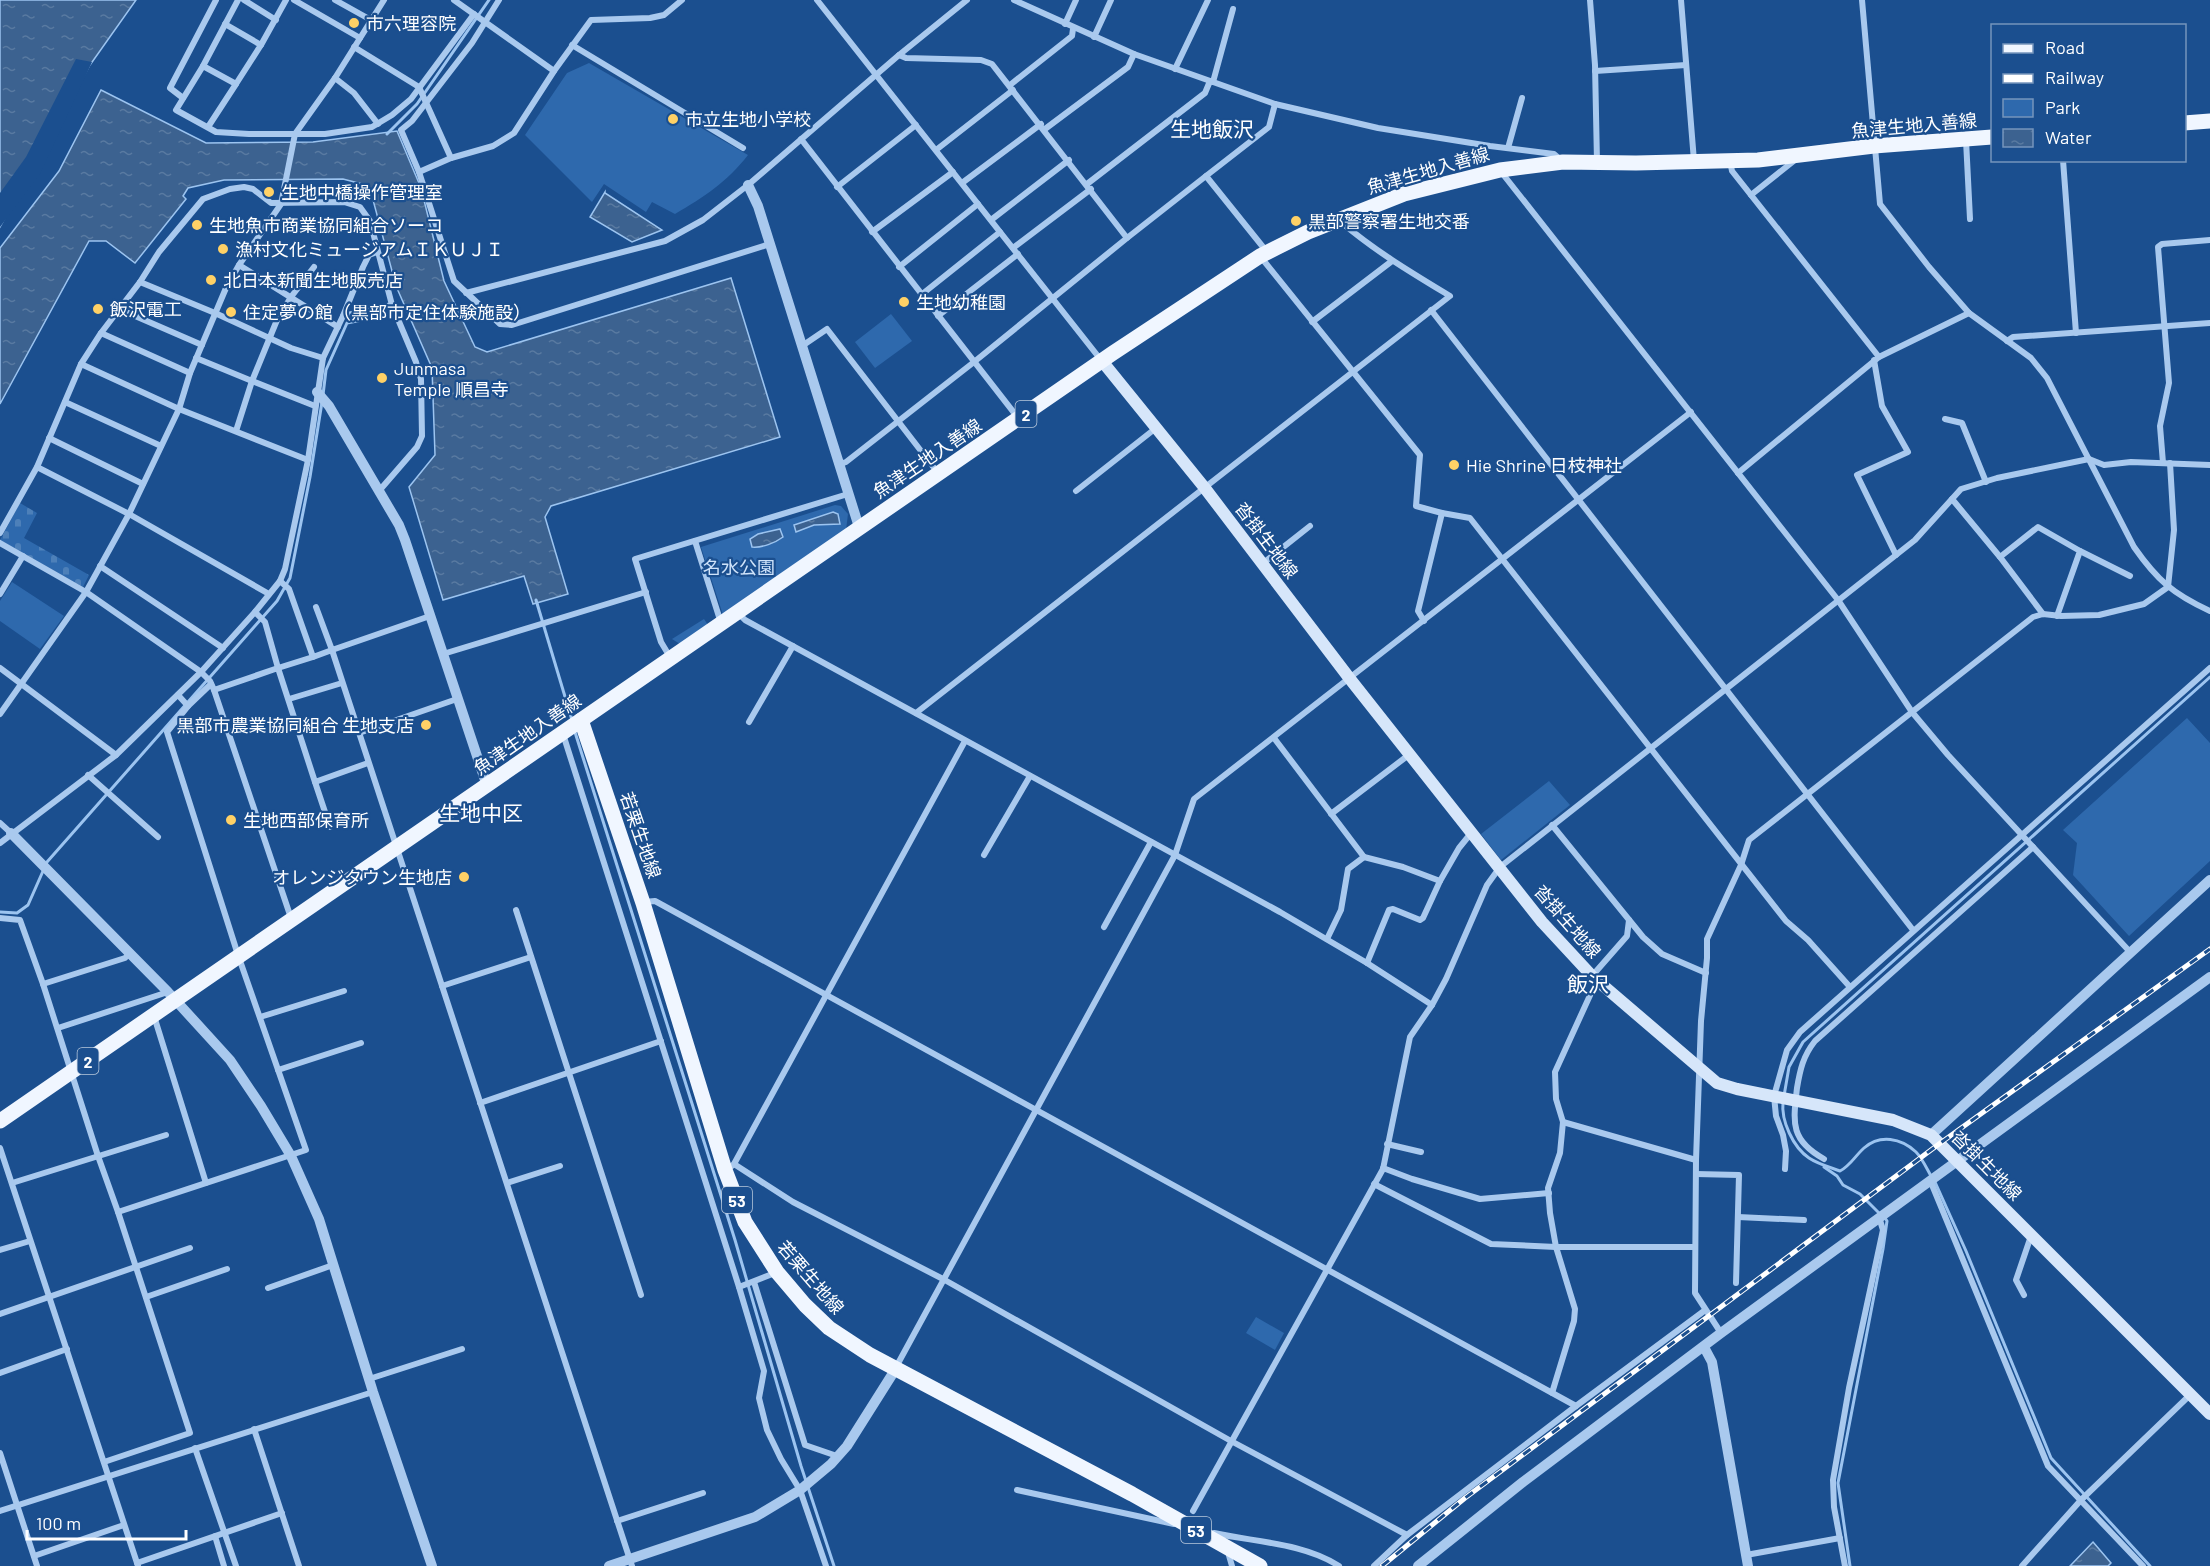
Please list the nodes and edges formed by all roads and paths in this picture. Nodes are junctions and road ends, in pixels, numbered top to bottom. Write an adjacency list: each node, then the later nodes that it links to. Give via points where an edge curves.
1 (216, 0): 46 (street, via 170,88)
2 (238, 0): 25 (street)
3 (244, 0): 22 (street)
4 (286, 0): 22 (street)
5 (294, 0): 29 (street)
6 (335, 0): 23 (street)
7 (384, 0): 23 (street)
8 (454, 0): 21 (street)
9 (499, 0): 24 (street)
10 (682, 0): 31 (street, via 664,15 591,20)
11 (817, 0): 40 (street)
12 (967, 0): 34 (street)
13 (1014, 0): 26 (street)
14 (1076, 0): 26 (street)
15 (1111, 0): 28 (street)
16 (1208, 0): 37 (street)
17 (1590, 0): 39 (street)
18 (1681, 0): 35 (street)
19 (1862, 0): 60 (street)
20 (1233, 9): 42 (street)
21 (474, 14): 24 (street); 44 (street)
22 (276, 20): 30 (street)
23 (371, 20): 29 (street)
24 (486, 23): 38 (street); 48 (street)
25 (225, 24): 30 (street); 36 (street)
26 (1065, 24): 27 (street)
27 (1073, 28): 28 (street); 45 (street, via 1072,36)
28 (1094, 37): 33 (street)
29 (360, 38): 32 (street)
30 (261, 45): 43 (street)
31 (572, 45): 38 (street); 61 (street)
32 (354, 47): 41 (street); 44 (street)
33 (1134, 54): 37 (street); 55 (street, via 1128,67)
34 (899, 55): 40 (street); 45 (street, via 981,60 992,64)
35 (1686, 65): 39 (street); 70 (street)
36 (203, 66): 43 (street); 46 (street)
37 (1175, 69): 42 (street)
38 (554, 71): 65 (street, via 514,133 493,146)
39 (1595, 71): 69 (street)
40 (876, 75): 53 (street); 58 (street)
41 (335, 78): 52 (street, via 360,99); 56 (street)
42 (1212, 82): 49 (street); 79 (street, via 1205,93)
43 (236, 84): 54 (street)
44 (419, 87): 48 (street); 52 (street, via 411,99)
45 (1012, 88): 55 (street); 63 (street)
46 (183, 98): 54 (street, via 176,110)
47 (1522, 98): 62 (street)
48 (426, 102): 65 (street); 73 (street, via 401,130)
49 (1275, 104): 62 (street, via 1378,128); 75 (street, via 1269,127)
50 (2210, 121): 51 (main road)
51 (2186, 123)
52 (378, 124): 56 (street, via 372,128)
53 (916, 125): 63 (street); 78 (street)
54 (208, 127): 56 (street, via 216,132)
55 (1043, 127): 66 (street); 76 (street)
56 (294, 137): 81 (street)
57 (1991, 137): 59 (main road, 魚津生地入善線 / 2)
58 (801, 139): 77 (street); 78 (street)
59 (1966, 139): 60 (main road, 魚津生地入善線 / 2); 84 (street)
60 (1874, 146): 64 (main road, 魚津生地入善線 / 2); 108 (street, via 1880,204)
61 (744, 148)
62 (1508, 148): 68 (street, via 1554,153)
63 (936, 150): 74 (street)
64 (1801, 156): 67 (main road, 魚津生地入善線 / 2); 80 (street)
65 (451, 158): 73 (street)
66 (1069, 160): 79 (street); 85 (street)
67 (1730, 160): 70 (main road, 魚津生地入善線 / 2); 80 (street, via 1732,171)
68 (1563, 162): 69 (main road, 魚津生地入善線 / 2); 72 (main road, 魚津生地入善線 / 2)
69 (1598, 162): 70 (main road, 魚津生地入善線 / 2)
70 (1694, 162)
71 (2063, 162): 116 (street)
72 (1500, 170): 83 (main road, 魚津生地入善線 / 2, via 1404,194); 134 (street)
73 (419, 172): 100 (street, via 454,281)
74 (953, 172): 76 (street); 86 (street)
75 (1206, 176): 88 (street); 94 (street)
76 (962, 183): 82 (street)
77 (748, 185): 90 (street); 100 (street, via 703,220 665,241)
78 (837, 187): 86 (street)
79 (1089, 187): 88 (street); 91 (street)
80 (1751, 195): 123 (street)
81 (283, 200): 92 (street, via 344,202 360,207 370,221); 96 (street); 99 (street, via 271,203 244,187 203,199 159,252)
82 (978, 204): 85 (street); 98 (street)
83 (1338, 219): 94 (main road, 魚津生地入善線 / 2); 95 (street)
84 (1970, 219)
85 (991, 220): 87 (street)
86 (872, 232): 98 (street)
87 (1000, 232): 91 (street); 101 (street)
88 (1127, 238): 103 (street)
89 (2210, 240): 113 (street, via 2158,247)
90 (770, 244): 100 (street, via 512,325 500,324); 120 (street)
91 (1012, 248): 93 (street)
92 (377, 252): 104 (street); 109 (street, via 369,255)
93 (1018, 254): 103 (street); 110 (street)
94 (1263, 254): 111 (street); 124 (main road, 魚津生地入善線 / 2)
95 (1392, 261): 106 (street, via 1450,296); 111 (street)
96 (239, 265): 102 (street); 107 (street)
97 (314, 267): 102 (street)
98 (899, 267): 101 (street)
99 (140, 282): 105 (street); 107 (street)
100 (466, 292)
101 (921, 295): 110 (street)
102 (291, 297): 114 (street); 117 (street)
103 (1052, 299): 124 (street); 125 (street)
104 (392, 305): 109 (street); 153 (street, via 421,379 422,436)
105 (119, 309): 115 (street); 119 (street)
106 (1431, 310): 127 (street); 156 (street)
107 (215, 313): 117 (street); 119 (street)
108 (1968, 313): 118 (street); 123 (street)
109 (343, 316): 114 (street)
110 (938, 316): 125 (street)
111 (1312, 322): 127 (street)
112 (2210, 323): 113 (street)
113 (2164, 326): 116 (street); 144 (street, via 2169,382 2160,426)
114 (338, 327): 122 (street)
115 (101, 333): 126 (street); 128 (street)
116 (2076, 333): 118 (street, via 2013,337)
117 (270, 338): 122 (street); 129 (street)
118 (2007, 341): 142 (street, via 2031,358 2047,378)
119 (202, 345): 121 (street)
120 (802, 346): 137 (street, via 827,329); 145 (street)
121 (196, 358): 128 (street); 129 (street)
122 (323, 358): 130 (street)
123 (1877, 358): 148 (street); 166 (street, via 1882,406 1908,452 1857,475)
124 (1102, 361): 135 (main road, 魚津生地入善線 / 2); 138 (main road, 沓掛生地線)
125 (974, 362): 135 (street); 137 (street)
126 (81, 364): 131 (street); 133 (street)
127 (1353, 370): 152 (street); 158 (street, via 1420,455 1416,506)
128 (190, 373): 133 (street)
129 (252, 381): 132 (street); 139 (street)
130 (317, 392): 132 (street); 153 (street)
131 (65, 402): 140 (street); 141 (street)
132 (315, 406): 143 (street)
133 (179, 409): 139 (street); 141 (street)
134 (1691, 412): 148 (street); 156 (street)
135 (1018, 419): 149 (main road, 魚津生地入善線 / 2)
136 (1945, 419): 150 (street, via 1962,423)
137 (899, 421): 145 (street); 149 (street)
138 (1156, 428): 152 (main road, 沓掛生地線); 154 (street)
139 (236, 431): 143 (street)
140 (49, 438): 147 (street); 151 (street)
141 (161, 446): 151 (street)
142 (2089, 459): 144 (street, via 2104,465); 150 (street); 174 (street, via 2134,547 2151,572)
143 (308, 460): 173 (street, via 285,569)
144 (2166, 463): 146 (street); 174 (street, via 2174,530)
145 (838, 465): 155 (street)
146 (2210, 465)
147 (37, 467): 159 (street); 162 (street)
148 (1738, 473): 179 (street)
149 (938, 474): 161 (main road, 魚津生地入善線 / 2)
150 (1986, 482): 157 (street, via 1961,489)
151 (143, 484): 159 (street)
152 (1204, 487): 170 (main road, 沓掛生地線); 209 (street)
153 (379, 491): 185 (street, via 405,540)
154 (1076, 492)
155 (848, 494): 161 (street); 163 (street)
156 (1578, 499): 169 (street); 203 (street)
157 (1952, 499): 166 (street); 168 (street)
158 (1442, 513): 169 (street, via 1470,518); 187 (street, via 1418,611)
159 (129, 514): 171 (street); 178 (street)
160 (1310, 526): 170 (street)
161 (860, 527): 183 (main road, 魚津生地入善線 / 2)
162 (0, 533)
163 (695, 541): 176 (street, via 635,559); 188 (street)
164 (0, 543): 167 (street)
165 (2080, 551): 168 (street, via 2038,527); 172 (street); 186 (street)
166 (1896, 555): 179 (street)
167 (23, 556): 175 (street); 177 (street)
168 (2000, 557): 184 (street)
169 (1501, 560): 187 (street); 217 (street)
170 (1262, 564): 199 (main road, 沓掛生地線)
171 (100, 566): 175 (street); 190 (street)
172 (2130, 576)
173 (279, 581): 178 (street); 193 (street, via 290,589)
174 (2168, 587): 181 (street); 186 (street, via 2144,604 2099,615)
175 (86, 592): 198 (street); 200 (street)
176 (645, 592): 192 (street); 194 (street, via 660,642)
177 (0, 594)
178 (269, 594): 182 (street)
179 (1838, 600): 203 (street); 208 (street)
180 (316, 607): 191 (street)
181 (2210, 611)
182 (255, 612): 190 (street); 196 (street, via 265,622)
183 (737, 612): 188 (main road, 魚津生地入善線 / 2); 189 (street)
184 (2043, 614): 186 (street); 208 (street, via 2033,617)
185 (430, 616): 191 (street); 192 (street)
186 (2057, 616)
187 (1424, 621): 199 (street)
188 (721, 623): 194 (main road, 魚津生地入善線 / 2)
189 (793, 646): 209 (street); 212 (street)
190 (223, 648): 198 (street)
191 (332, 650): 193 (street); 201 (street)
192 (442, 654): 206 (street)
193 (313, 657): 196 (street)
194 (671, 659): 211 (main road, 魚津生地入善線 / 2)
195 (0, 668): 200 (street)
196 (278, 668): 202 (street); 205 (street)
197 (2210, 668): 232 (street)
198 (201, 672): 202 (street); 204 (street)
199 (1350, 679): 215 (street); 218 (main road, 沓掛生地線)
200 (21, 683): 210 (street); 219 (street)
201 (342, 683): 205 (street); 213 (street)
202 (213, 687): 207 (street); 248 (street)
203 (1726, 688): 217 (street); 225 (street)
204 (178, 695): 207 (street); 219 (street)
205 (289, 699): 223 (street)
206 (458, 699): 213 (street); 224 (street)
207 (189, 706): 255 (street, via 167,732)
208 (1912, 712): 225 (street); 232 (street)
209 (916, 713): 216 (street)
210 (0, 714)
211 (581, 720): 214 (main road, 魚津生地入善線 / 2); 245 (main road, 若栗生地線 / 53)
212 (749, 722)
213 (359, 733): 220 (street)
214 (563, 734): 224 (main road, 魚津生地入善線 / 2); 271 (street)
215 (1274, 738): 226 (street); 239 (street, via 1194,799)
216 (965, 741): 222 (street); 265 (street)
217 (1649, 748): 228 (street); 241 (street)
218 (1410, 754): 226 (street); 230 (main road, 沓掛生地線)
219 (116, 755): 221 (street)
220 (368, 763): 223 (street); 237 (street)
221 (88, 775): 231 (street); 233 (street)
222 (1030, 776): 234 (street); 238 (street)
223 (315, 782): 229 (street)
224 (487, 786): 237 (main road, 魚津生地入善線 / 2)
225 (1809, 794): 241 (street, via 1749,840); 251 (street)
226 (1331, 813): 240 (street)
227 (0, 823): 231 (street)
228 (1552, 825): 242 (street); 249 (street)
229 (330, 827)
230 (1472, 832): 242 (main road, 沓掛生地線); 244 (street)
231 (10, 833): 235 (street); 253 (street)
232 (2021, 834): 236 (street); 251 (street)
233 (158, 837)
234 (1151, 842): 239 (street); 250 (street)
235 (0, 843)
236 (2033, 847): 254 (street); 277 (street, via 1815,1041)
237 (396, 848): 248 (main road, 魚津生地入善線 / 2); 262 (street)
238 (984, 855)
239 (1175, 855): 252 (street); 279 (street)
240 (1364, 856): 244 (street); 252 (street, via 1348,868 1341,910)
241 (1741, 865): 258 (street, via 1707,939); 263 (street, via 1786,921)
242 (1500, 867): 260 (main road, 沓掛生地線, via 1542,922); 267 (street, via 1487,885)
243 (2210, 880): 254 (street)
244 (1440, 881): 257 (street, via 1420,920 1389,909)
245 (643, 903): 265 (street, via 655,901); 293 (main road, 若栗生地線 / 53)
246 (516, 910): 256 (street)
247 (0, 918): 261 (street, via 20,920)
248 (291, 918): 255 (main road, 魚津生地入善線 / 2)
249 (1629, 920): 258 (street, via 1662,954); 260 (street, via 1627,936)
250 (1104, 927)
251 (1913, 930): 263 (street)
252 (1327, 939): 257 (street)
253 (130, 953): 261 (street); 266 (street)
254 (2131, 953): 283 (street)
255 (238, 955): 266 (main road, 魚津生地入善線 / 2); 269 (street)
256 (531, 957): 262 (street); 276 (street)
257 (1367, 963): 267 (street)
258 (1706, 973): 273 (street)
259 (2210, 977): 291 (street)
260 (1595, 978): 273 (main road, 沓掛生地線); 281 (street, via 1555,1072 1556,1099)
261 (43, 984): 270 (street)
262 (442, 986): 278 (street)
263 (1850, 987): 277 (street, via 1800,1032 1787,1050)
264 (344, 991): 269 (street)
265 (827, 995): 279 (street); 293 (street)
266 (172, 996): 268 (main road, 魚津生地入善線 / 2); 270 (street); 288 (street, via 230,1060)
267 (1432, 1005): 284 (street, via 1410,1036)
268 (154, 1016): 275 (main road, 魚津生地入善線 / 2); 299 (street)
269 (260, 1017): 274 (street)
270 (58, 1028): 275 (street)
271 (661, 1041): 276 (street); 321 (street)
272 (361, 1043): 274 (street)
273 (1699, 1068): 277 (main road, 沓掛生地線, via 1717,1083); 290 (street)
274 (278, 1070): 288 (street, via 306,1150)
275 (72, 1072): 280 (main road, 魚津生地入善線 / 2); 287 (street)
276 (568, 1072): 278 (street); 323 (street)
277 (1785, 1098): 283 (main road, 沓掛生地線, via 1893,1119); 289 (street, via 1801,1140); 295 (street, via 1776,1116 1786,1151)
278 (480, 1103): 300 (street)
279 (1038, 1110): 316 (street); 318 (street)
280 (0, 1121)
281 (1563, 1122): 290 (street); 302 (street, via 1560,1153)
282 (166, 1135): 287 (street)
283 (1931, 1135): 291 (main road, 沓掛生地線)
284 (1388, 1144): 286 (street); 294 (street)
285 (0, 1148): 298 (street)
286 (1421, 1152)
287 (98, 1156): 298 (street); 303 (street)
288 (291, 1156): 299 (street); 313 (street, via 319,1220)
289 (1824, 1159)
290 (1696, 1160): 296 (street)
291 (1957, 1162): 297 (street); 307 (main road, 沓掛生地線)
292 (560, 1166): 300 (street)
293 (729, 1167): 317 (main road, 若栗生地線 / 53, via 745,1222); 318 (street)
294 (1383, 1168): 301 (street); 302 (street, via 1480,1199)
295 (1785, 1169)
296 (1695, 1174): 304 (street, via 1739,1176); 310 (street)
297 (1930, 1179): 305 (street); 351 (street, via 2048,1466)
298 (12, 1183): 308 (street)
299 (206, 1183): 303 (street)
300 (507, 1183): 356 (street)
301 (1374, 1184): 309 (street, via 1491,1244); 316 (street)
302 (1549, 1193): 309 (street)
303 (118, 1212): 314 (street)
304 (1738, 1216): 306 (street); 320 (street)
305 (1879, 1217): 329 (street); 362 (street, via 1883,1230 1833,1480)
306 (1804, 1220)
307 (2031, 1235): 324 (street, via 2016,1280); 338 (main road, 沓掛生地線)
308 (30, 1240): 312 (street); 326 (street)
309 (1556, 1247): 310 (street); 337 (street, via 1575,1309)
310 (1695, 1247): 327 (street, via 1695,1293)
311 (190, 1248): 314 (street)
312 (0, 1250)
313 (333, 1265): 322 (street); 335 (street)
314 (136, 1268): 325 (street); 326 (street)
315 (227, 1269): 325 (street)
316 (1326, 1270): 337 (street); 342 (street)
317 (777, 1272): 319 (street); 333 (main road, 若栗生地線 / 53, via 829,1328)
318 (943, 1279): 333 (street); 342 (street)
319 (754, 1282): 321 (street); 345 (street, via 805,1445)
320 (1736, 1283)
321 (739, 1287): 348 (street, via 764,1371 759,1398 767,1430)
322 (268, 1288)
323 (641, 1295)
324 (2024, 1295)
325 (146, 1297): 346 (street, via 190,1432)
326 (49, 1298): 328 (street); 331 (street)
327 (1704, 1311): 329 (street); 339 (street)
328 (0, 1314)
329 (1721, 1334): 330 (street)
330 (1704, 1347): 364 (street, via 1712,1362); 378 (street)
331 (67, 1350): 334 (street); 346 (street)
332 (462, 1350): 335 (street)
333 (895, 1370): 345 (street); 375 (main road, 若栗生地線 / 53)
334 (0, 1373)
335 (369, 1379): 336 (street)
336 (373, 1392): 341 (street); 371 (street)
337 (1552, 1393): 339 (street)
338 (2191, 1394): 340 (main road, 沓掛生地線); 351 (street)
339 (1576, 1406): 360 (street)
340 (2210, 1414)
341 (254, 1429): 343 (street); 355 (street)
342 (1231, 1441): 354 (street); 360 (street)
343 (195, 1448): 347 (street); 358 (street)
344 (0, 1453): 352 (street)
345 (837, 1456): 348 (street)
346 (104, 1462): 347 (street)
347 (108, 1475): 352 (street); 357 (street)
348 (801, 1490): 365 (street, via 755,1517); 373 (street)
349 (1017, 1490): 359 (street)
350 (703, 1492): 356 (street)
351 (2080, 1500): 380 (street); 381 (street)
352 (17, 1506): 353 (street); 363 (street)
353 (0, 1511)
354 (1193, 1511)
355 (282, 1514): 358 (street); 370 (street)
356 (617, 1521): 365 (street)
357 (124, 1525): 363 (street); 366 (street)
358 (224, 1533): 361 (street); 369 (street)
359 (1223, 1535): 374 (street); 376 (street, via 1305,1551)
360 (1407, 1535): 377 (street)
361 (215, 1536): 366 (street); 368 (street)
362 (1840, 1538): 364 (street); 379 (street)
363 (34, 1556): 367 (street)
364 (1747, 1560)
365 (631, 1563): 372 (street)
366 (137, 1564)
367 (37, 1566)
368 (224, 1566)
369 (236, 1566)
370 (299, 1566)
371 (432, 1566)
372 (609, 1566)
373 (826, 1566)
374 (1232, 1566)
375 (1260, 1566)
376 (1339, 1566)
377 (1374, 1566)
378 (1418, 1566)
379 (1845, 1566)
380 (2022, 1566)
381 (2143, 1566)

